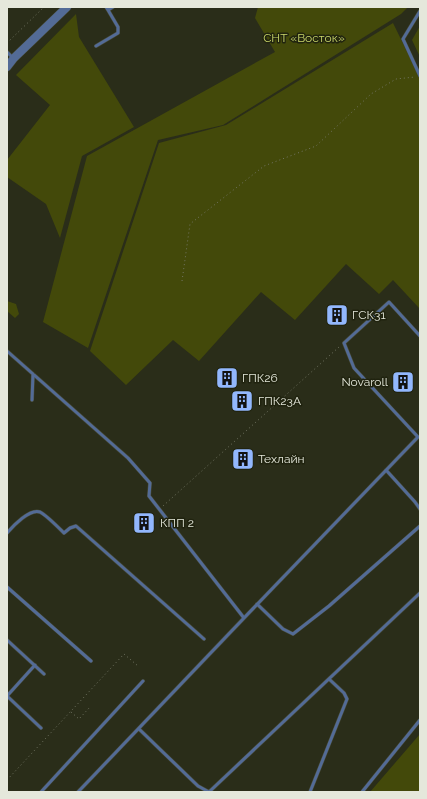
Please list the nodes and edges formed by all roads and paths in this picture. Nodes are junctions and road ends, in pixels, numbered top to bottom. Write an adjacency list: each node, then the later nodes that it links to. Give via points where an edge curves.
1 (44, 7): 6 (path)
2 (68, 7): 9 (street)
3 (113, 7): 4 (lane)
4 (107, 8): 7 (lane, via 118,27 118,33)
5 (420, 11): 11 (lane, via 403,39)
6 (7, 43)
7 (96, 46)
8 (7, 52): 9 (lane)
9 (14, 58): 10 (street)
10 (7, 67)
11 (420, 76): 12 (path, via 396,79 371,94 316,146 264,166 190,224)
12 (182, 282)
13 (420, 336): 14 (lane, via 389,302)
14 (344, 342): 18 (lane, via 354,368); 20 (path)
15 (7, 351): 16 (lane)
16 (33, 374): 17 (lane); 20 (lane, via 128,458 150,482 149,496)
17 (32, 400)
18 (419, 437): 19 (lane)
19 (386, 470): 21 (lane); 26 (lane)
20 (160, 509): 27 (lane)
21 (420, 509)
22 (420, 526): 26 (lane, via 293,634 283,629)
23 (7, 533): 28 (lane, via 24,517 35,511 41,513 64,533 76,526)
24 (7, 587): 30 (lane)
25 (420, 593): 34 (lane)
26 (257, 604): 27 (lane)
27 (244, 618): 41 (lane)
28 (204, 639)
29 (7, 640): 31 (lane)
30 (91, 661)
31 (35, 665): 33 (lane); 36 (lane)
32 (138, 666): 38 (path, via 124,654)
33 (44, 674)
34 (329, 679): 41 (lane, via 209,792 198,786); 45 (lane, via 347,699)
35 (143, 681): 43 (lane)
36 (7, 696): 40 (lane)
37 (90, 707): 38 (path, via 79,719)
38 (71, 711): 42 (path)
39 (420, 720): 46 (lane)
40 (41, 728)
41 (138, 729): 44 (lane)
42 (7, 780)
43 (41, 792)
44 (78, 792)
45 (310, 792)
46 (362, 792)

